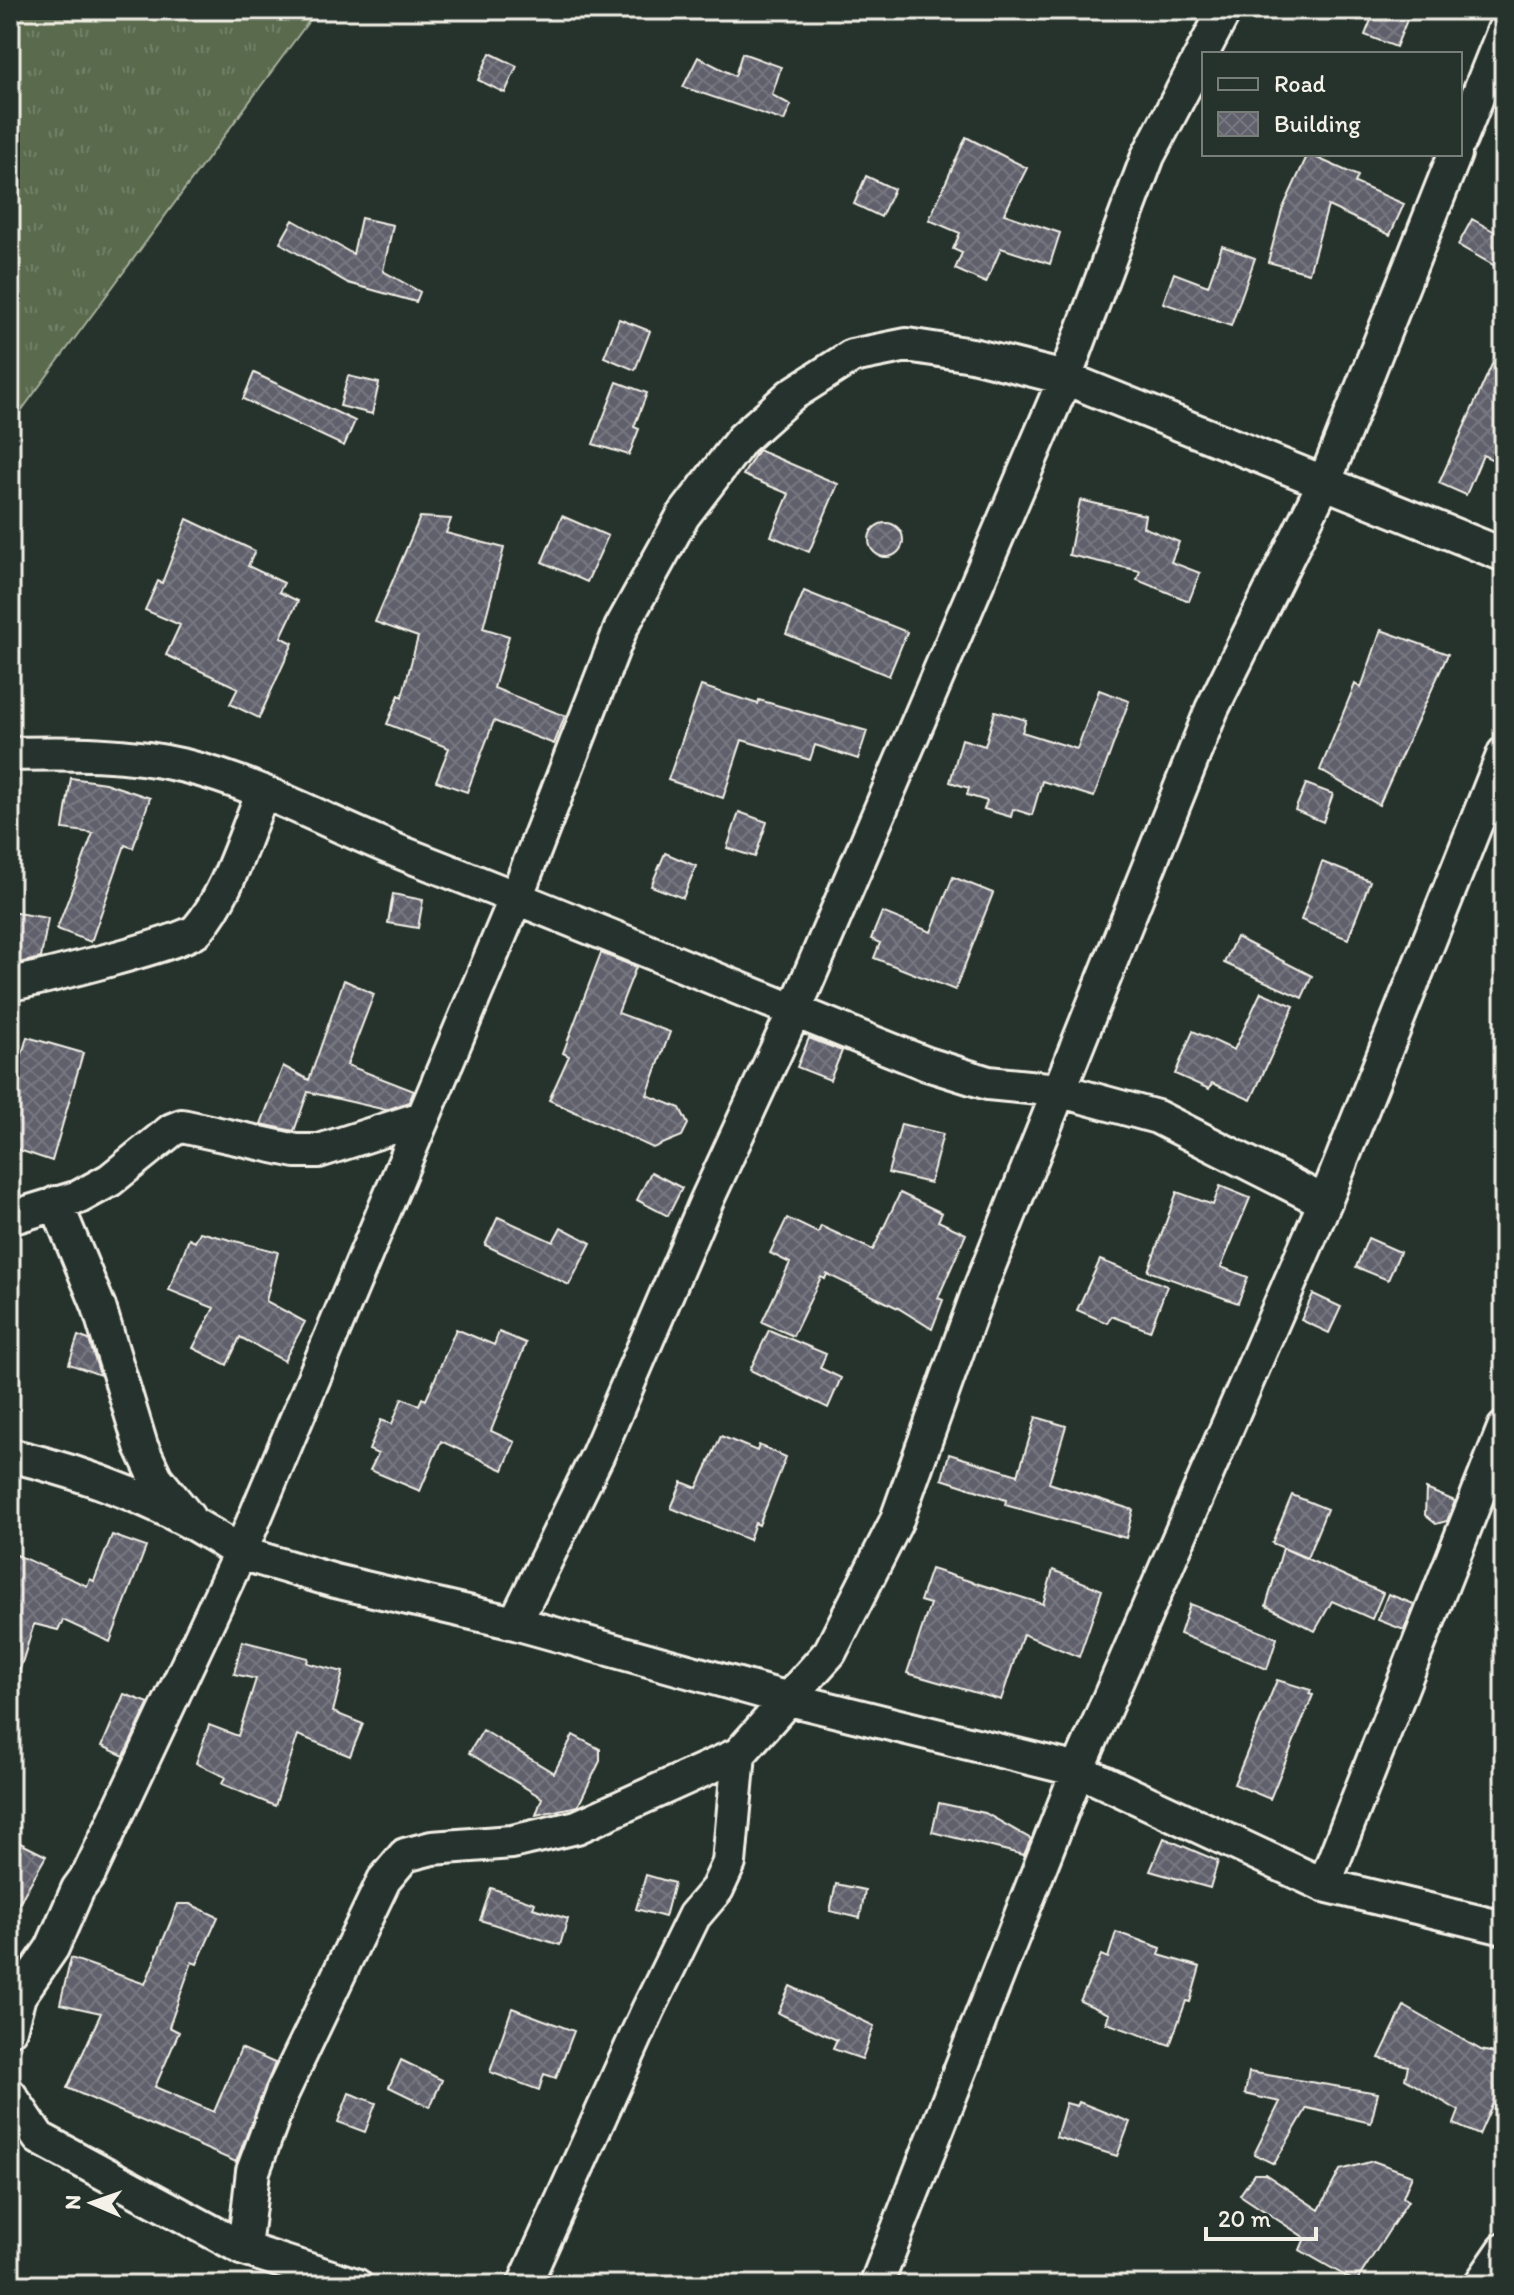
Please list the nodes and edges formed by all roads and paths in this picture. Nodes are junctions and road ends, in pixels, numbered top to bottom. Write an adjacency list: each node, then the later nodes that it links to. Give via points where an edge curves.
1 (1225, 10): 3 (street)
2 (1504, 30): 5 (street)
3 (1203, 52)
4 (1202, 54): 7 (street, via 1148,156)
5 (1462, 135)
6 (1454, 156): 8 (street)
7 (1065, 378): 8 (street); 13 (street, via 907,345 852,356 791,395 742,439 683,516 621,628); 15 (street)
8 (1325, 481): 9 (street); 16 (street, via 1212,709)
9 (1504, 555)
10 (1504, 753): 18 (street)
11 (10, 754): 12 (street, via 90,753 184,766)
12 (263, 792): 13 (street); 14 (street, via 214,907 195,933)
13 (517, 895): 15 (street); 17 (street)
14 (10, 984)
15 (794, 1012): 16 (street, via 988,1083); 25 (street, via 598,1454)
16 (1058, 1090): 18 (street, via 1157,1117); 26 (street, via 896,1522 830,1652)
17 (422, 1118): 19 (street, via 319,1151 296,1151 182,1126 110,1180); 24 (street)
18 (1325, 1202): 28 (street)
19 (56, 1203): 20 (street); 23 (street, via 99,1307 141,1446 156,1478)
20 (10, 1218)
21 (1504, 1428): 29 (street)
22 (10, 1455): 23 (street, via 99,1480)
23 (188, 1517): 24 (street)
24 (240, 1553): 25 (street); 31 (street, via 89,1874 52,1948 19,1996)
25 (515, 1623): 26 (street)
26 (789, 1699): 27 (street); 28 (street)
27 (739, 1754): 33 (street, via 577,1827 512,1842 405,1855 384,1880 282,2093 253,2171); 36 (street, via 729,1863 717,1889 694,1916 648,2010)
28 (1078, 1770): 29 (street); 37 (street)
29 (1324, 1885): 30 (street)
30 (1504, 1928)
31 (10, 2029)
32 (10, 2095): 33 (street, via 39,2138)
33 (244, 2249): 35 (street)
34 (1504, 2250): 38 (street)
35 (356, 2285)
36 (524, 2285)
37 (876, 2285)
38 (1480, 2285)

